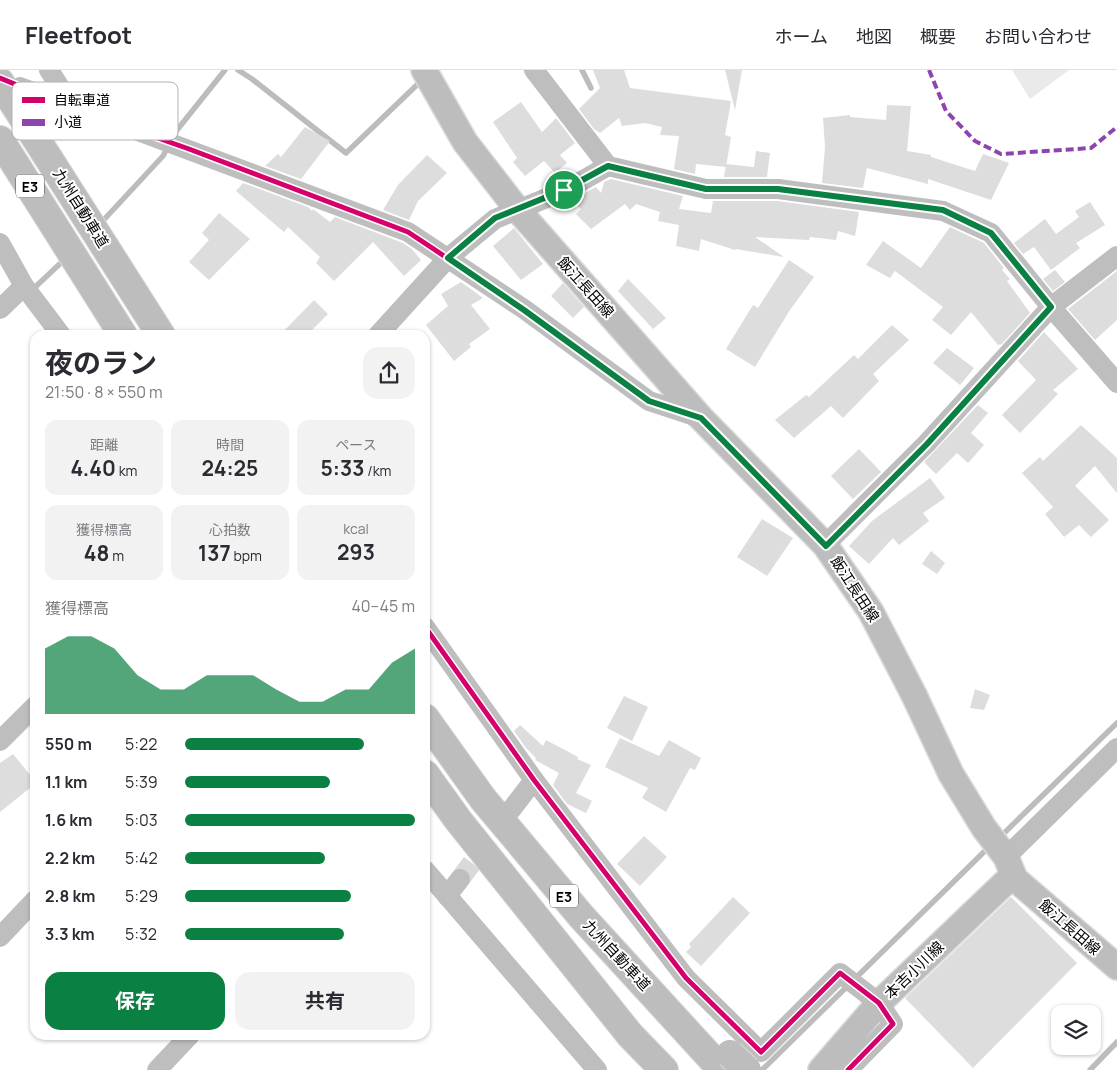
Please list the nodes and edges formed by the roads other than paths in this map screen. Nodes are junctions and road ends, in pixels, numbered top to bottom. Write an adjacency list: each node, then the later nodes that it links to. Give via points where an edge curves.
1 (48, 70): 4 (street)
2 (424, 70): 9 (main road, 飯江長田線, via 465,142)
3 (534, 70): 8 (street)
4 (56, 82)
5 (0, 140): 16 (highway, 九州自動車道 / E3)
6 (42, 140): 18 (highway, 九州自動車道 / E3)
7 (164, 140): 12 (street, via 408,232)
8 (608, 166): 9 (street, via 564,190); 14 (street, via 706,189 778,189 943,210 991,233)
9 (516, 209): 12 (street, via 495,218); 21 (main road, 飯江長田線)
10 (0, 243): 13 (street)
11 (1117, 256): 14 (street)
12 (448, 258): 19 (street); 21 (street, via 649,401)
13 (24, 286): 15 (street); 17 (street)
14 (1051, 307): 20 (street); 22 (street, via 927,444)
15 (0, 309)
16 (119, 329)
17 (57, 330)
18 (158, 330)
19 (383, 330)
20 (1117, 384)
21 (701, 418): 22 (main road, 飯江長田線)
22 (826, 546): 31 (main road, 飯江長田線, via 872,612 951,774)
23 (430, 634): 28 (street)
24 (30, 711): 26 (street)
25 (430, 725): 40 (highway, 九州自動車道 / E3, via 483,799 581,916)
26 (0, 741)
27 (1117, 748): 31 (street)
28 (534, 780): 30 (street); 40 (street, via 686,978)
29 (430, 781): 43 (highway, E3, via 630,1035)
30 (511, 810)
31 (1010, 866): 37 (main road, 飯江長田線, via 1015,879); 38 (main road, 本吉小川線)
32 (430, 876): 34 (street)
33 (460, 879): 34 (street)
34 (446, 896): 42 (street)
35 (30, 905): 36 (street)
36 (0, 937)
37 (1117, 967)
38 (879, 1003): 40 (street, via 840,973); 44 (main road, 本吉小川線); 45 (street, via 892,1024)
39 (185, 1040): 41 (street)
40 (737, 1063)
41 (157, 1070)
42 (597, 1070)
43 (664, 1070)
44 (821, 1070)
45 (848, 1070)

